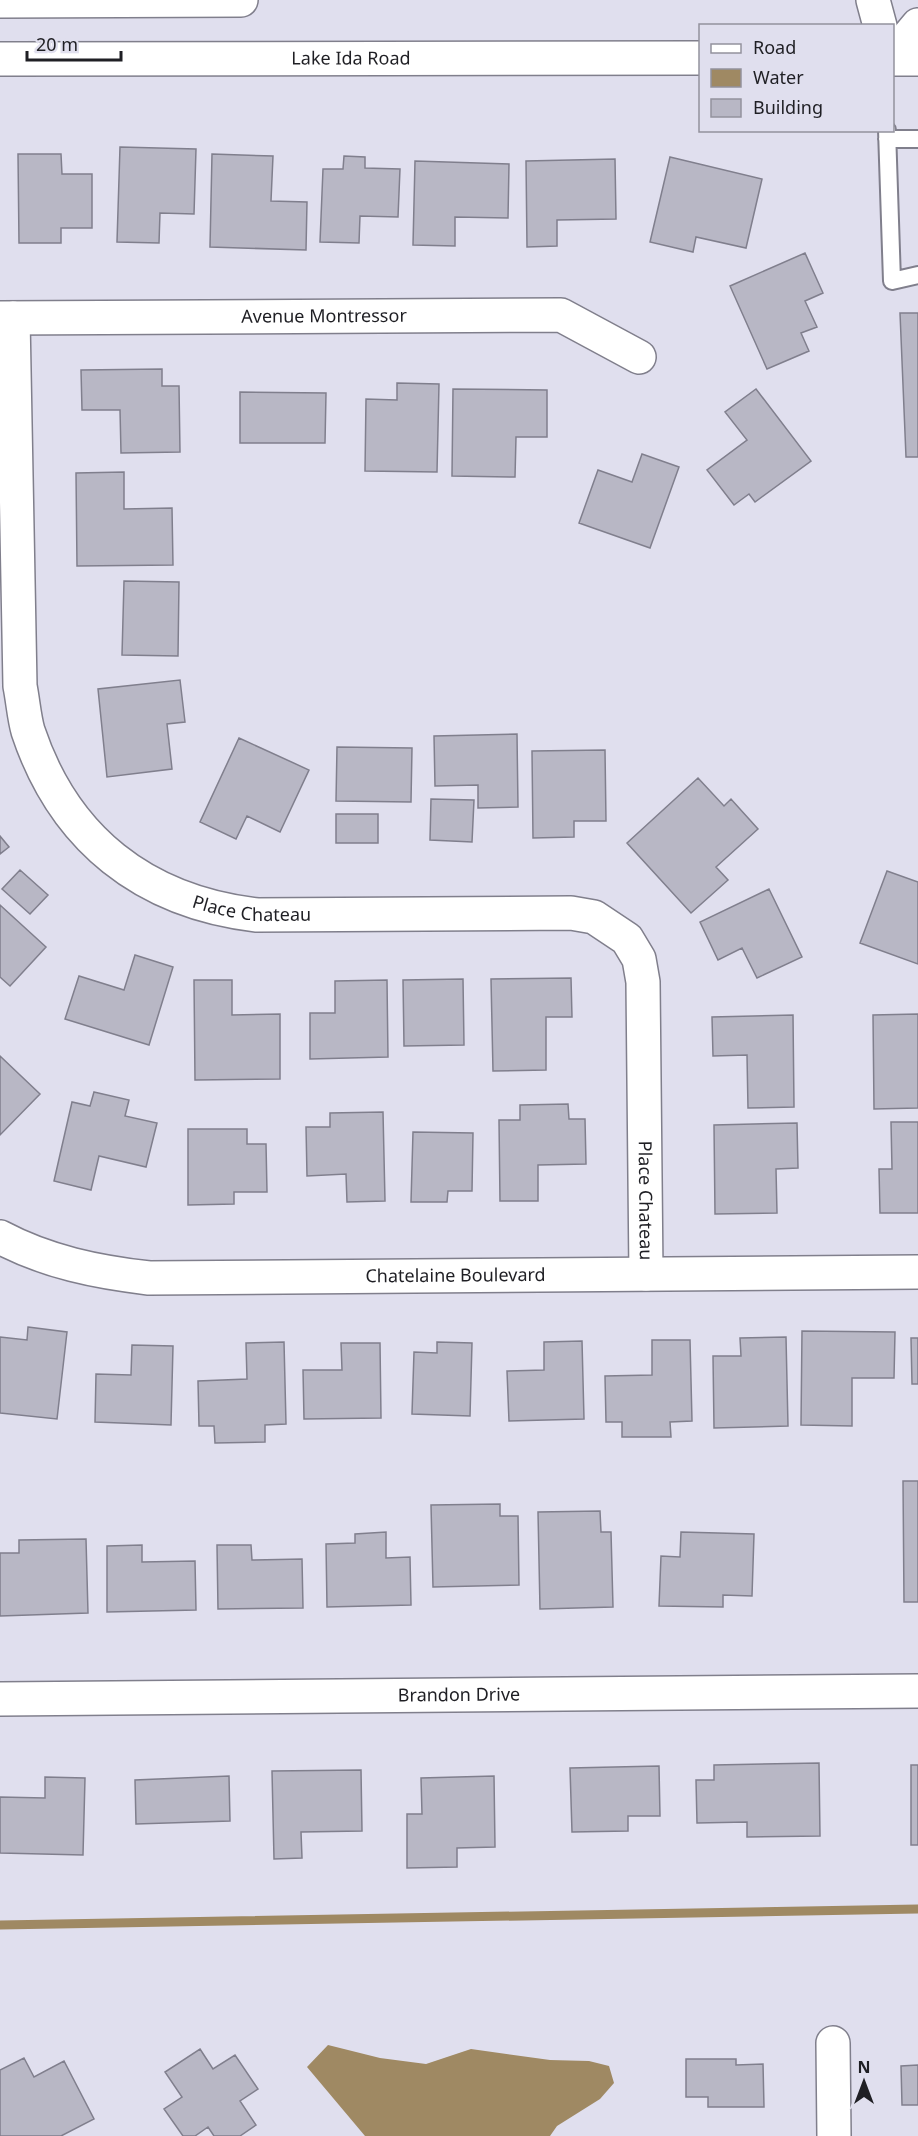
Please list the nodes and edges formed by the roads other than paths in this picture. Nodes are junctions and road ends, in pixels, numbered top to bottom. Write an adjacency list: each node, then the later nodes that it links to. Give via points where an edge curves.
1 (242, 0): 3 (street)
2 (873, 0): 4 (street)
3 (0, 2)
4 (879, 24)
5 (918, 25): 6 (street)
6 (894, 55)
7 (894, 57): 10 (street)
8 (699, 58): 9 (street, Lake Ida Road)
9 (0, 59)
10 (918, 59)
11 (887, 135): 12 (lane); 13 (lane, via 892,281)
12 (918, 139)
13 (918, 275)
14 (7, 318): 15 (street, Avenue Montressor, via 561,315); 18 (street, Place Chateau, via 20,686 27,729 64,807 92,840 125,868 168,893 230,912 571,913 594,917 627,939 639,959 644,982)
15 (639, 357)
16 (0, 1237): 18 (street, Chatelaine Boulevard, via 49,1259 98,1272 149,1278)
17 (918, 1272): 18 (street, Chatelaine Boulevard)
18 (646, 1274)
19 (918, 1691): 20 (street, Brandon Drive)
20 (0, 1699)
21 (833, 2043): 22 (street)
22 (834, 2136)

